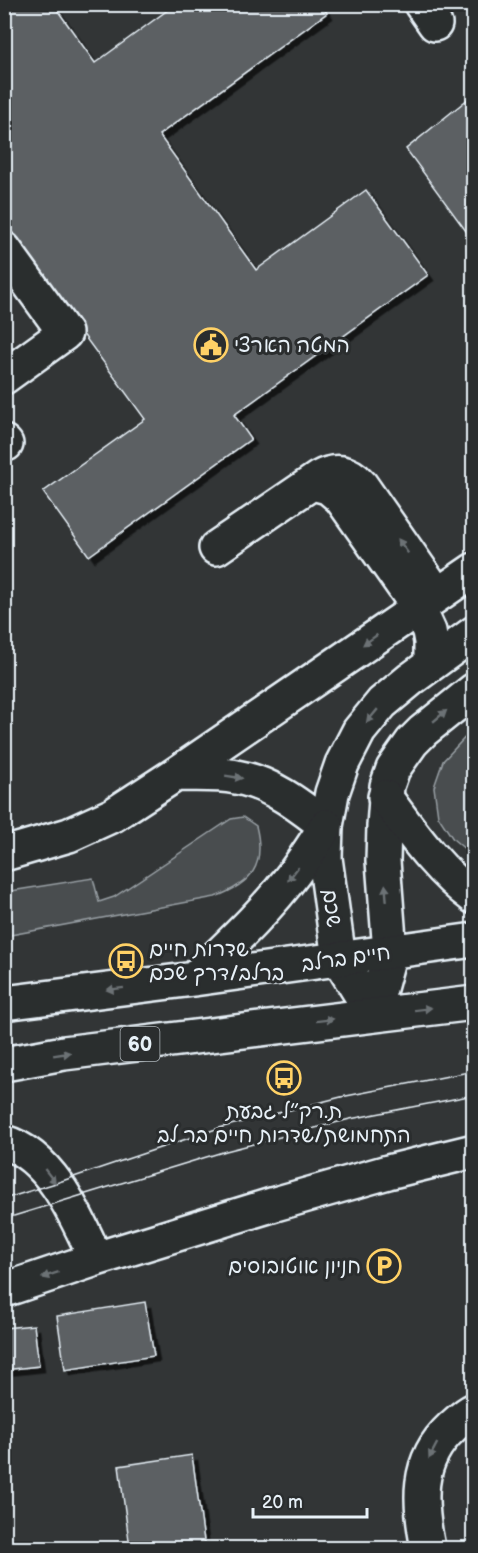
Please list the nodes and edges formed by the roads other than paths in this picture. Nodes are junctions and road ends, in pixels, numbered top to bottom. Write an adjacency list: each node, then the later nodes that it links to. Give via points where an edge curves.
1 (4, 249): 2 (main road, via 64,333)
2 (4, 377)
3 (216, 548): 5 (main road, via 312,483 328,487 341,498)
4 (474, 570): 5 (main road)
5 (428, 600): 7 (main road); 9 (main road, one-way to 9)
6 (474, 633): 7 (main road, שכם)
7 (431, 663): 11 (main road, שכם, one-way to 11, via 382,703 359,731 342,764)
8 (474, 690): 10 (main road, one-way to 8, via 393,769 412,742)
9 (176, 774): 11 (main road, one-way to 11, via 250,780 275,790); 12 (main road, via 113,815 69,835)
10 (385, 798): 13 (main road, via 439,867); 15 (main road, one-way to 10, via 383,861)
11 (326, 826): 16 (main road, שכם, via 325,858); 17 (main road, one-way to 17, via 282,888)
12 (4, 854)
13 (474, 897)
14 (474, 940): 15 (main road, חיים ברלב)
15 (390, 952): 16 (main road, חיים ברלב); 20 (main road)
16 (339, 959): 17 (main road, חיים ברלב); 20 (main road, שכם)
17 (194, 979): 18 (main road, חיים ברלב, one-way to 18)
18 (4, 1003)
19 (474, 1003): 20 (main road, 60, one-way to 19)
20 (374, 1014): 21 (main road, 60, one-way to 20)
21 (4, 1064)
22 (4, 1142): 24 (main road, one-way to 24, via 19,1148 48,1173 78,1220)
23 (474, 1151): 24 (main road, via 275,1204)
24 (96, 1259): 25 (main road, one-way to 25)
25 (4, 1290)
26 (474, 1410): 27 (main road, one-way to 27, via 441,1439 425,1469 421,1491)
27 (428, 1548)

